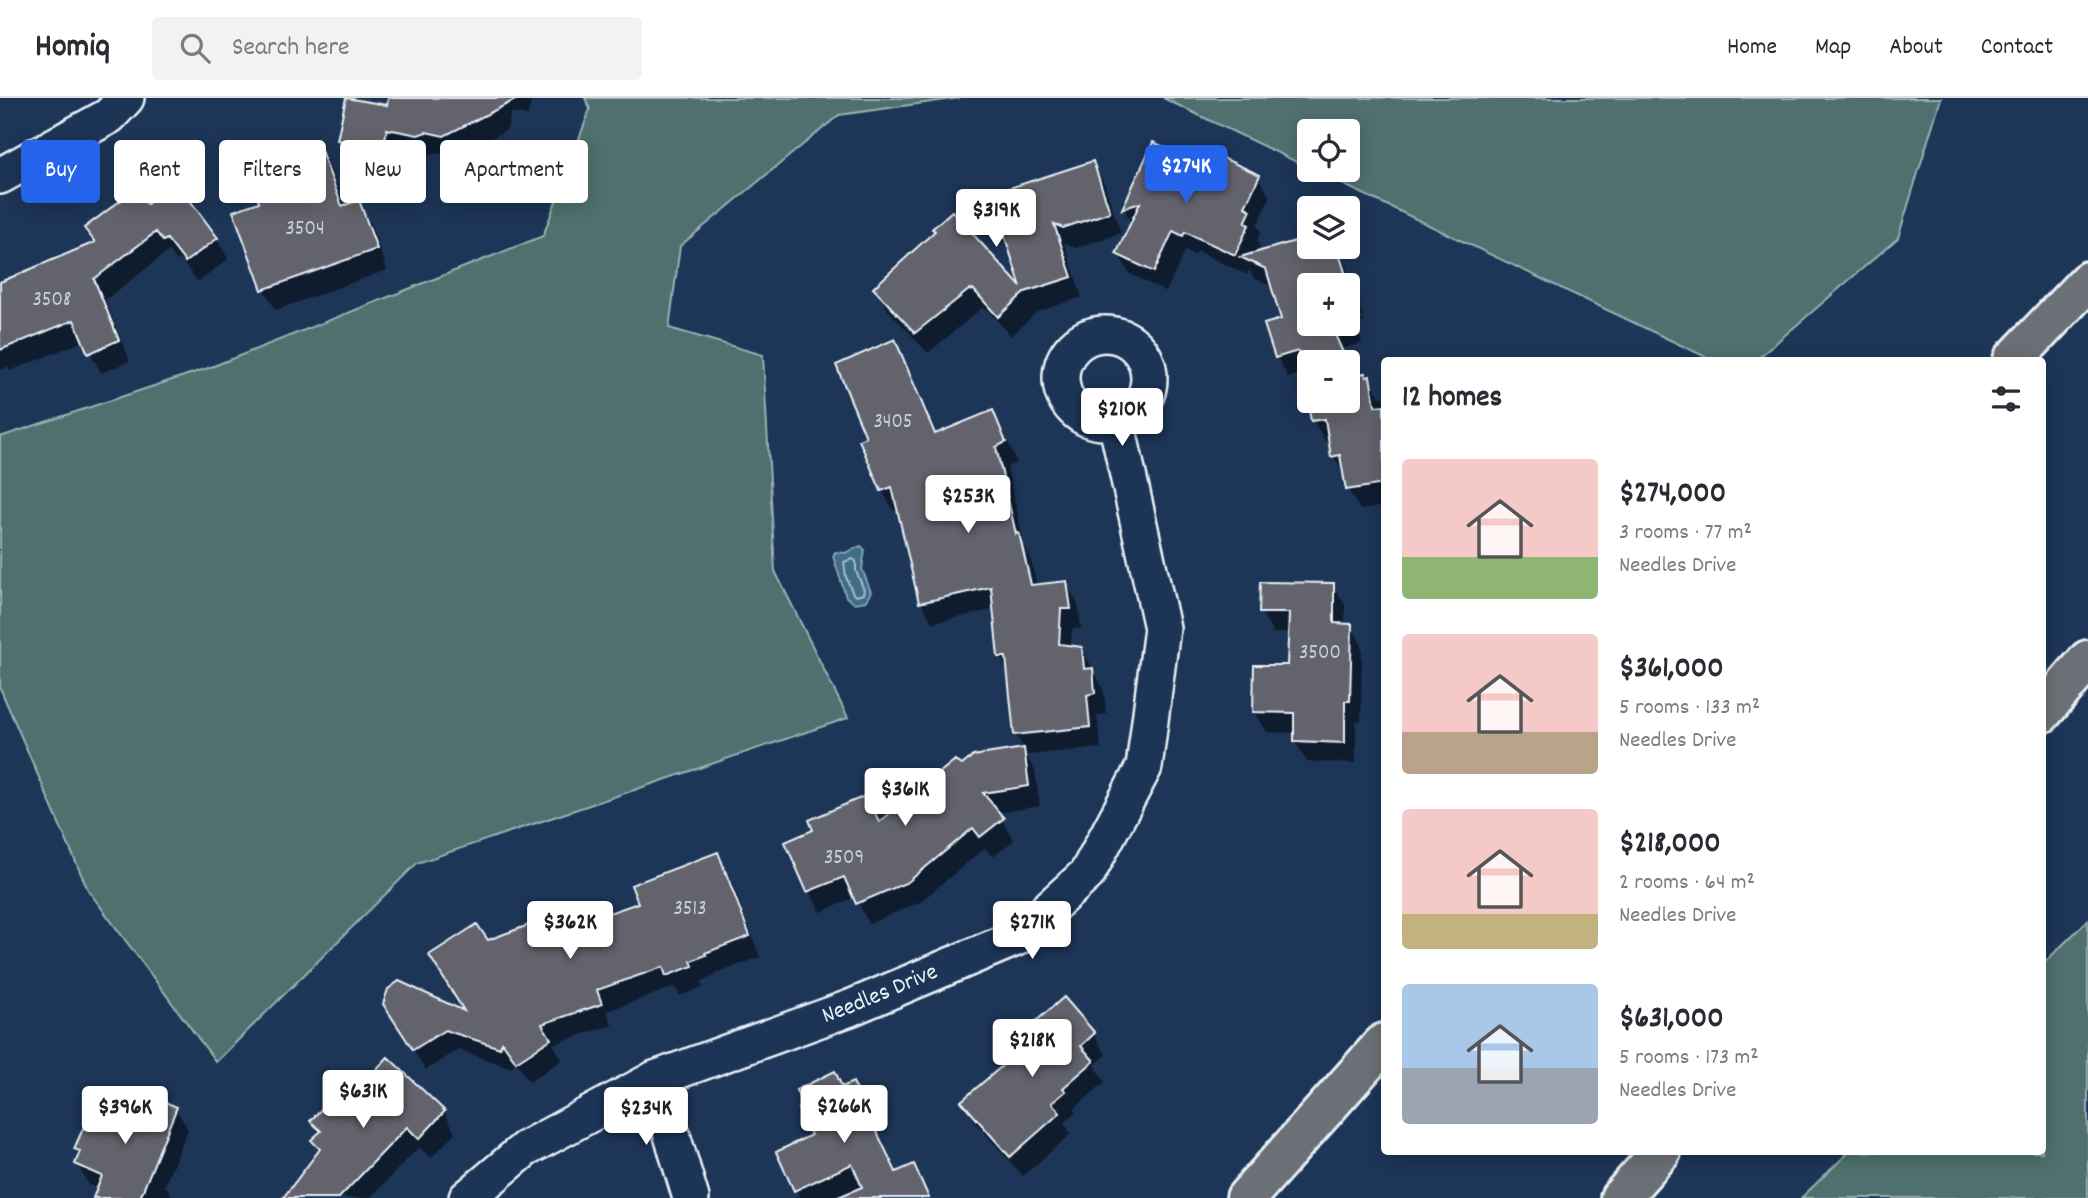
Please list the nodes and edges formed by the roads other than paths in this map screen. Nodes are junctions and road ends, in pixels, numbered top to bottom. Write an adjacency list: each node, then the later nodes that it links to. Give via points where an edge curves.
1 (126, 98): 2 (street, via 109,116)
2 (0, 176)
3 (2088, 281): 4 (highway)
4 (2016, 357)
5 (1116, 421): 9 (street, Needles Drive, via 1162,628 1144,766 1087,874 1016,938 850,1008)
6 (2088, 660): 7 (highway)
7 (2046, 708)
8 (1381, 1046): 13 (highway)
9 (655, 1079): 11 (street, Needles Drive, via 525,1149); 12 (street)
10 (1658, 1155): 14 (highway)
11 (467, 1198)
12 (691, 1198)
13 (1246, 1198)
14 (1620, 1198)

